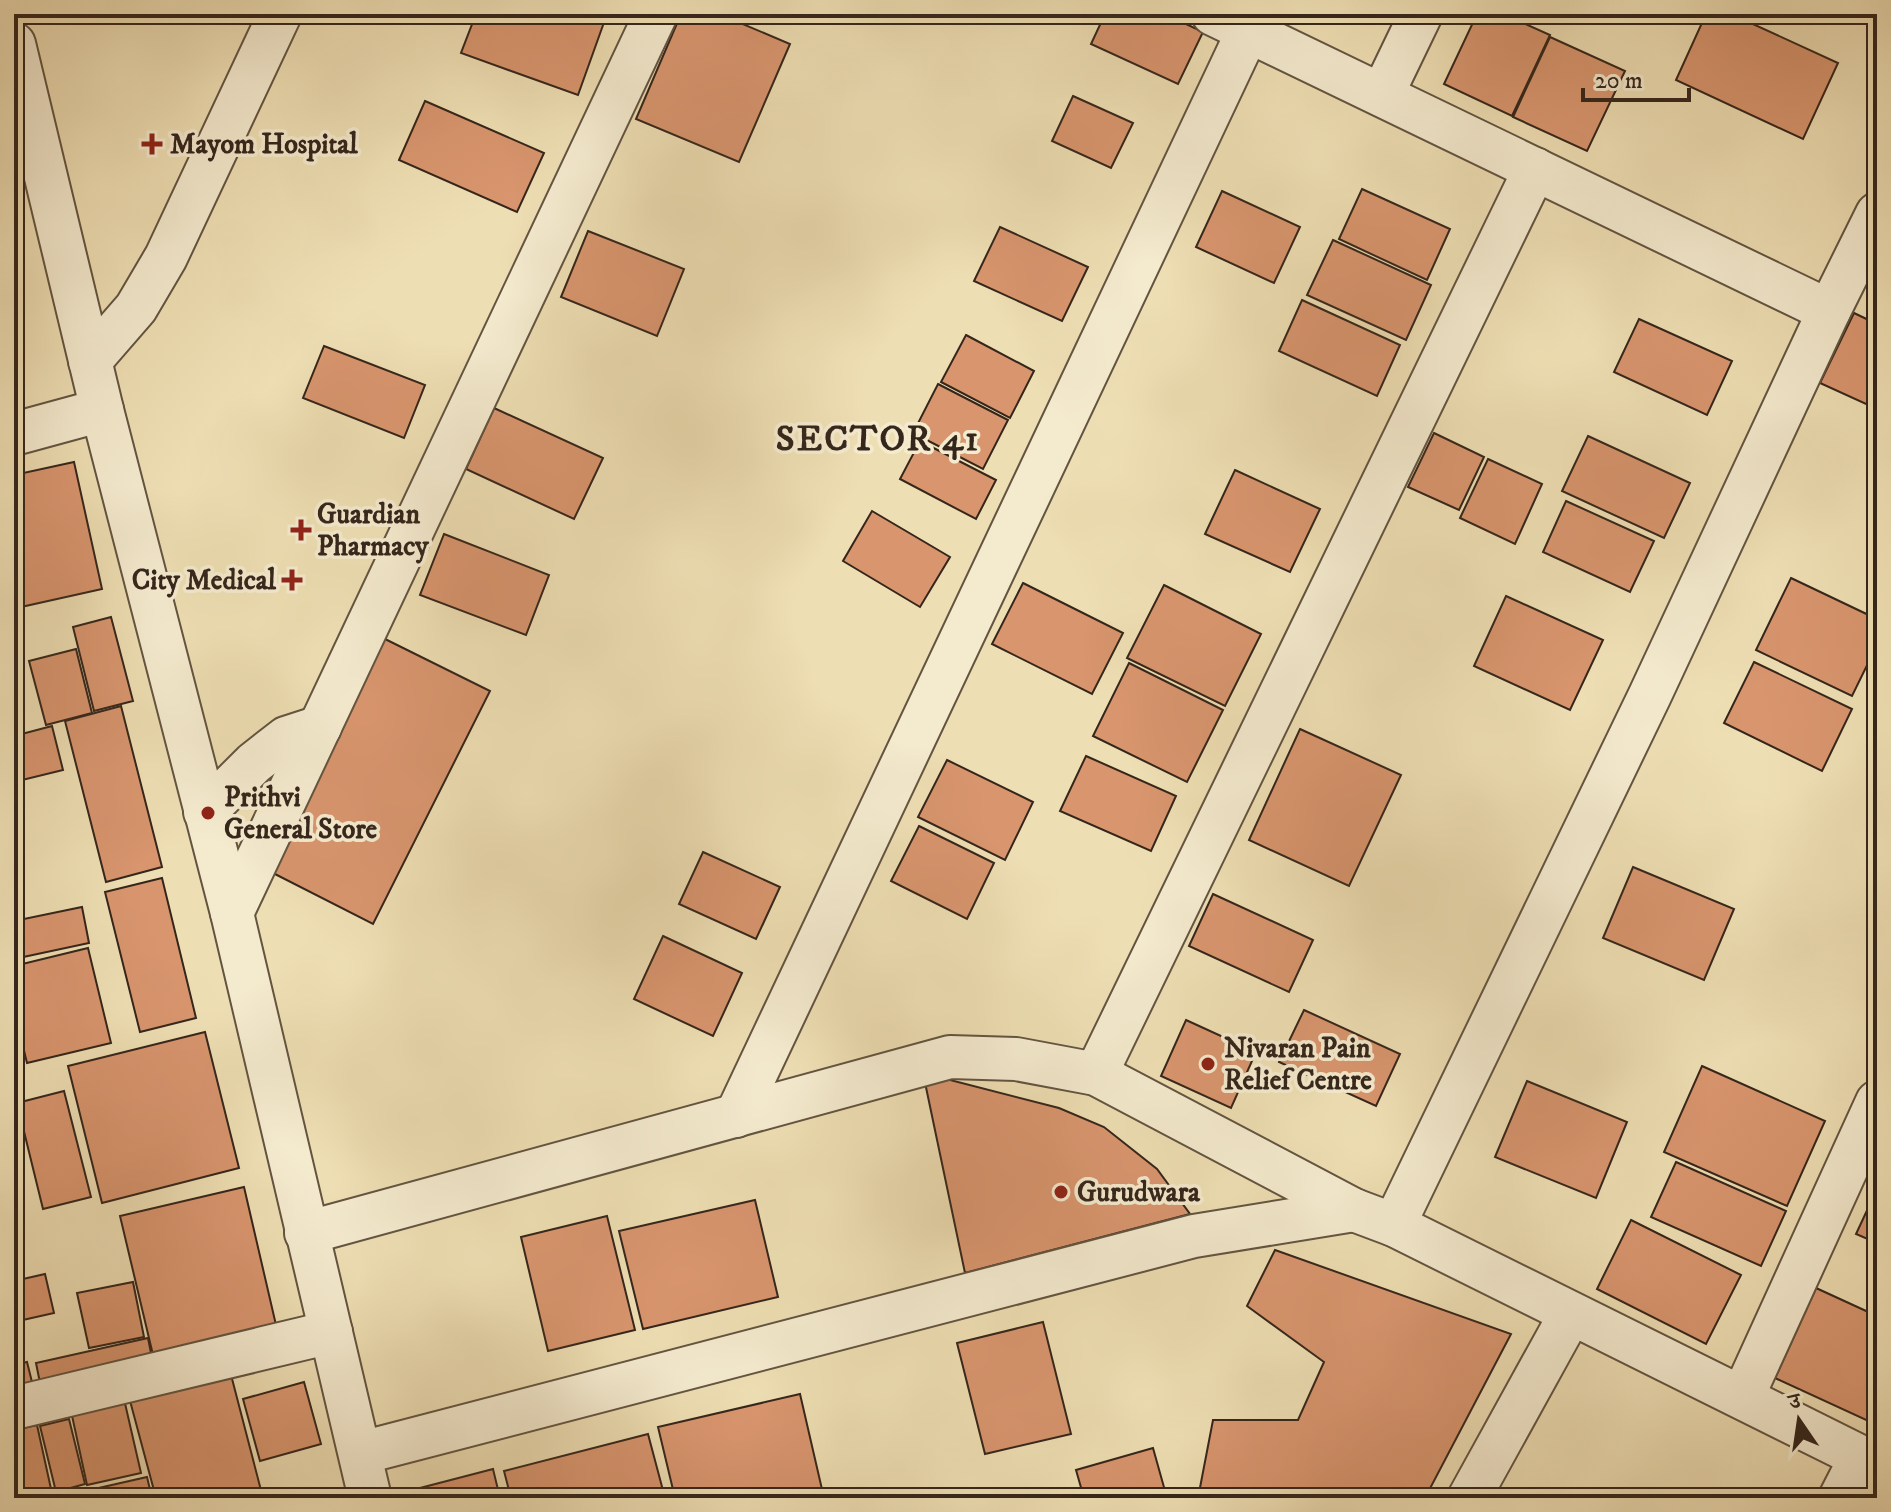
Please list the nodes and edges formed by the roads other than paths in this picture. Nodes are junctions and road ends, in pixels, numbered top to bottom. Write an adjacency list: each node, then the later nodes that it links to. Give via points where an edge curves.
1 (280, 14): 10 (street, via 166,257 136,308)
2 (656, 14): 13 (street)
3 (1421, 14): 6 (street)
4 (1230, 22): 6 (street); 18 (street)
5 (14, 44): 10 (street)
6 (1382, 95): 7 (street)
7 (1535, 169): 9 (street); 16 (street)
8 (1874, 227): 9 (street)
9 (1829, 311): 20 (street)
10 (90, 361): 11 (street)
11 (102, 410): 12 (street); 14 (street)
12 (14, 434)
13 (320, 727): 14 (street, via 286,738); 15 (street)
14 (205, 812): 15 (street)
15 (232, 913): 21 (street)
16 (1096, 1074): 18 (street, via 1016,1059 950,1057); 19 (street)
17 (1877, 1102): 24 (street)
18 (736, 1116): 21 (street)
19 (1354, 1210): 20 (street); 26 (street, via 1194,1236)
20 (1394, 1225): 22 (street)
21 (306, 1233): 23 (street)
22 (1570, 1315): 24 (street); 29 (street)
23 (331, 1332): 25 (street); 26 (street)
24 (1743, 1396): 27 (street)
25 (14, 1408)
26 (361, 1453): 28 (street)
27 (1869, 1461): 30 (street)
28 (370, 1498)
29 (1469, 1498)
30 (1840, 1498)

